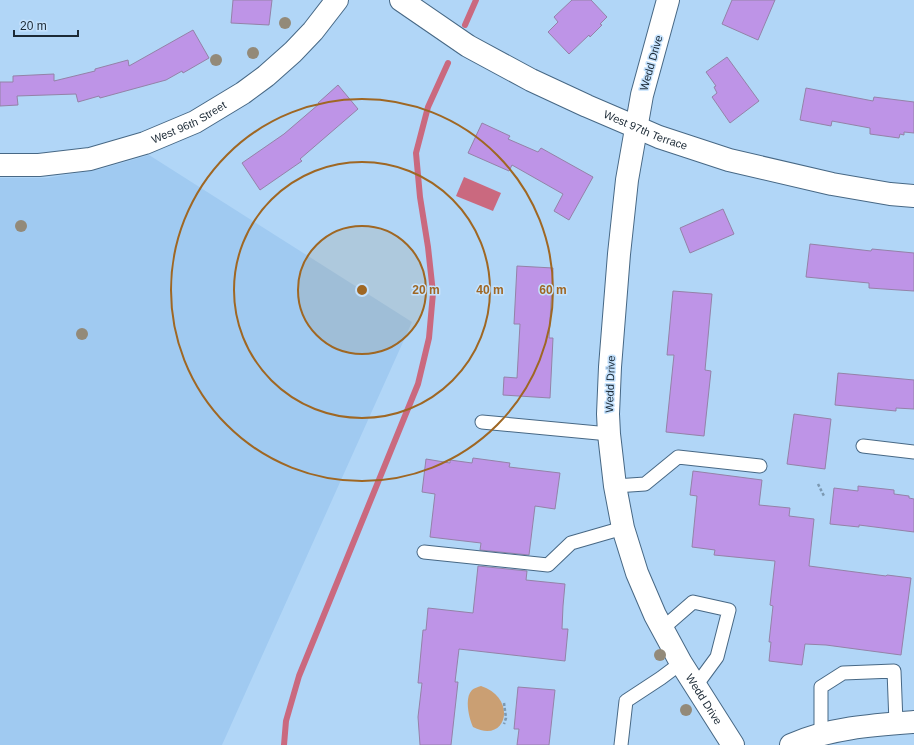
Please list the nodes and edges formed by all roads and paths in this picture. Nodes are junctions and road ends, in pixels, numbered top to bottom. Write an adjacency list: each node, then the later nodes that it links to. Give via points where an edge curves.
1 (338, 0): 5 (street, West 96th Street, via 293,52 266,76 195,122 145,142 90,159 38,165)
2 (401, 0): 4 (street, West 97th Terrace, via 468,46 581,104)
3 (668, 0): 4 (street, Wedd Drive, via 642,95)
4 (636, 127): 6 (street, West 97th Terrace, via 729,160 832,184); 8 (street, Wedd Drive, via 619,254 610,367)
5 (0, 165)
6 (914, 196)
7 (482, 422): 8 (lane)
8 (609, 434): 13 (street, Wedd Drive)
9 (864, 446): 10 (lane)
10 (914, 452)
11 (760, 466): 13 (lane, via 678,457 645,484)
12 (818, 484): 14 (path)
13 (614, 486): 15 (street, Wedd Drive)
14 (824, 496)
15 (622, 528): 16 (lane, via 571,543 548,565); 17 (street, Wedd Drive, via 637,573)
16 (424, 552)
17 (662, 629): 18 (street, Wedd Drive); 19 (lane, via 693,602 729,610 717,657)
18 (681, 663): 19 (street, Wedd Drive); 24 (lane, via 626,701)
19 (695, 687): 25 (street, Wedd Drive)
20 (504, 703): 22 (path)
21 (905, 722): 23 (street, via 856,727); 23 (lane, via 894,671 843,673 821,687)
22 (504, 724)
23 (821, 735): 26 (street)
24 (621, 745)
25 (733, 745)
26 (791, 745)

